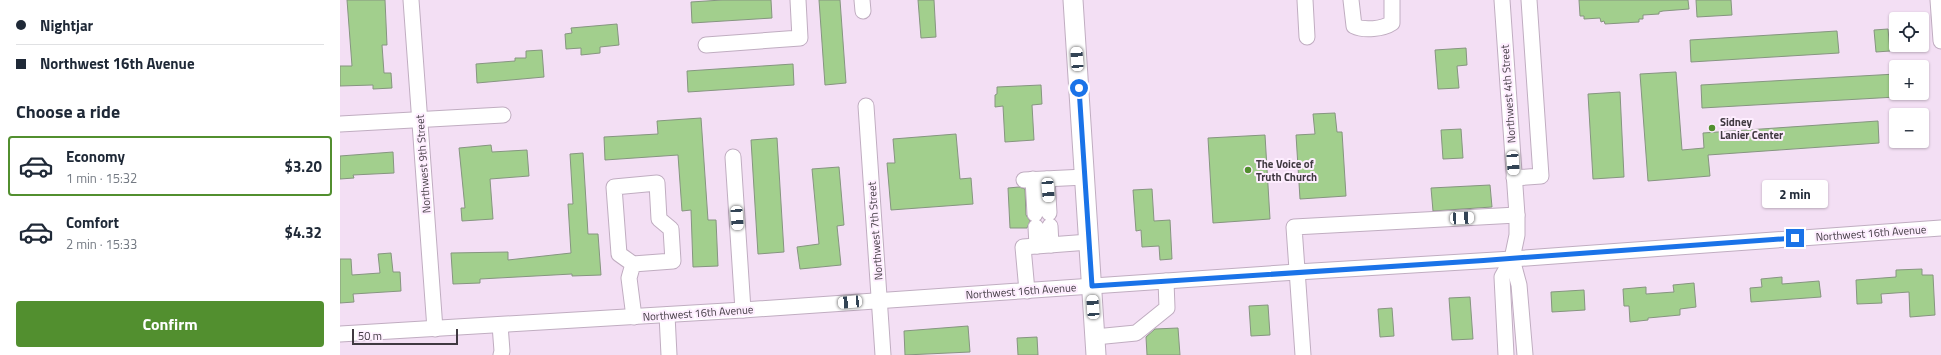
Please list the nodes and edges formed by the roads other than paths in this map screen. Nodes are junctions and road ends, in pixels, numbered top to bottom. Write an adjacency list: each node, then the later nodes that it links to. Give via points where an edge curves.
1 (411, 0): 15 (street, Northwest 9th Street)
2 (798, 0): 12 (street, via 800,38)
3 (1073, 0): 18 (main road)
4 (1305, 0): 10 (street)
5 (1351, 0): 6 (street, via 1354,26 1360,29 1387,26 1392,23)
6 (1392, 0)
7 (1502, 0): 19 (street, Northwest 4th Street)
8 (1529, 0): 19 (street, via 1541,176)
9 (1938, 0): 11 (street)
10 (1307, 37)
11 (1941, 42)
12 (706, 44)
13 (866, 106): 30 (street, Northwest 7th Street)
14 (503, 115): 15 (street)
15 (419, 120): 16 (street); 35 (street, Northwest 9th Street)
16 (340, 124)
17 (732, 157): 31 (street)
18 (1085, 177): 22 (main road); 23 (street, via 1034,179)
19 (1514, 178): 20 (street, Northwest 4th Street)
20 (1517, 215): 24 (street, Northwest 4th Street, via 1517,235); 26 (street, via 1294,227)
21 (1941, 228): 24 (street, Northwest 16th Avenue)
22 (1089, 242): 23 (street); 28 (main road)
23 (1044, 246): 29 (street, via 1024,247)
24 (1512, 259): 26 (street, Northwest 16th Avenue); 42 (street, Northwest 4th Street, via 1502,276); 43 (street, Northwest 4th Street, via 1519,284)
25 (633, 264): 25 (street, via 674,261 672,229 659,219 656,183 614,187 619,254); 33 (street, via 629,278)
26 (1297, 272): 27 (street, Northwest 16th Avenue); 41 (street)
27 (1166, 281): 28 (street, Northwest 16th Avenue); 37 (street, via 1167,308 1136,333)
28 (1092, 286): 29 (street, Northwest 16th Avenue); 37 (main road)
29 (1027, 290): 30 (street, Northwest 16th Avenue)
30 (880, 299): 31 (street, Northwest 16th Avenue); 40 (street, Northwest 7th Street)
31 (743, 310): 32 (street, Northwest 16th Avenue)
32 (667, 315): 33 (street, Northwest 16th Avenue); 39 (street)
33 (634, 317): 34 (street, Northwest 16th Avenue)
34 (500, 325): 35 (street, Northwest 16th Avenue); 38 (street)
35 (435, 329): 36 (street, Northwest 16th Avenue)
36 (340, 334)
37 (1096, 346)
38 (501, 355)
39 (669, 355)
40 (883, 355)
41 (1303, 355)
42 (1506, 355)
43 (1525, 355)

